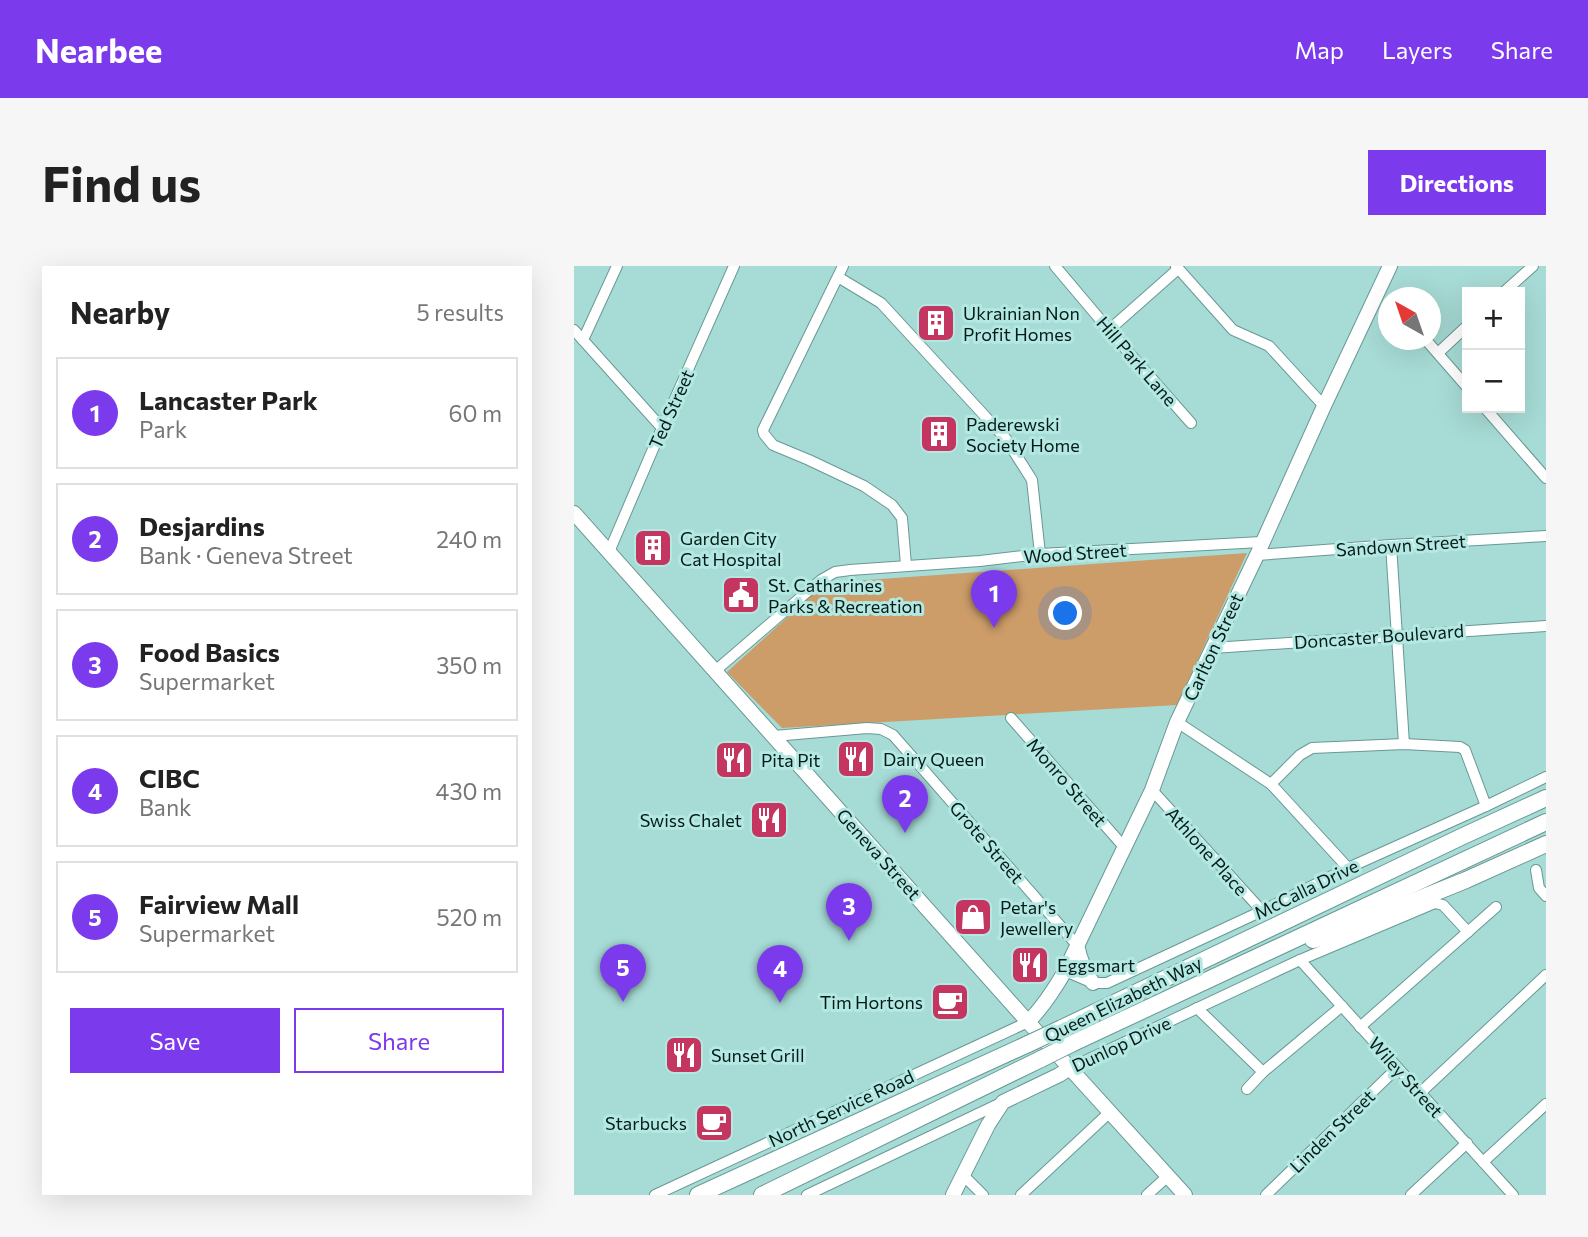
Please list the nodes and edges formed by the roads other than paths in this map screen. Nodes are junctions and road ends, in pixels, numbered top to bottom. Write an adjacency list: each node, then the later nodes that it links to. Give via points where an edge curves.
1 (617, 266): 13 (street)
2 (734, 266): 20 (street, Ted Street)
3 (843, 266): 8 (street)
4 (1055, 266): 11 (street, Hill Park Lane)
5 (1390, 266): 17 (main road, Carlton Street, via 1384,291)
6 (1534, 266): 9 (street)
7 (1177, 267): 11 (street); 17 (street, via 1233,330 1269,346)
8 (838, 277): 27 (street, via 880,303 1006,439 1032,480); 28 (street, via 763,430 773,445 864,486 892,505 902,518)
9 (1510, 287)
10 (574, 330): 13 (street)
11 (1109, 330): 19 (street, Hill Park Lane)
12 (1462, 330): 15 (street)
13 (583, 340): 20 (street)
14 (1434, 350): 15 (street)
15 (1437, 353): 16 (street)
16 (1462, 381)
17 (1324, 406): 25 (main road, Carlton Street)
18 (1489, 413): 21 (street)
19 (1191, 424)
20 (662, 428): 26 (street, Ted Street)
21 (1546, 478)
22 (574, 513): 26 (main road, Geneva Street)
23 (1546, 536): 24 (street, Sandown Street)
24 (1391, 545): 25 (street, Sandown Street); 30 (street)
25 (1259, 549): 27 (street, Wood Street); 31 (main road, Carlton Street)
26 (609, 552): 32 (main road, Geneva Street)
27 (1040, 554): 28 (street, Wood Street)
28 (906, 565): 32 (street, Wood Street, via 835,572)
29 (1546, 626): 30 (street, Doncaster Boulevard)
30 (1397, 635): 31 (street, Doncaster Boulevard); 36 (street)
31 (1213, 648): 34 (main road, Carlton Street)
32 (716, 671): 35 (main road, Geneva Street)
33 (1011, 718): 46 (street, Monro Street)
34 (1177, 722): 38 (street); 39 (main road, Carlton Street)
35 (774, 736): 53 (street, Grote Street, via 867,728 893,735); 61 (main road, Geneva Street)
36 (1404, 744): 38 (street, via 1312,748); 42 (street, via 1465,750)
37 (1546, 777): 42 (street, McCalla Drive)
38 (1270, 784): 47 (street)
39 (1152, 790): 46 (main road, Carlton Street); 51 (street, Athlone Place)
40 (1546, 790): 44 (highway)
41 (1546, 799): 44 (highway, Queen Elizabeth Way)
42 (1486, 806): 47 (street, McCalla Drive)
43 (1546, 822): 54 (highway, Queen Elizabeth Way)
44 (1477, 829): 76 (highway, Queen Elizabeth Way, bridge, via 1028,1044)
45 (1546, 844): 54 (highway, via 1325,937)
46 (1124, 846): 53 (main road, Carlton Street)
47 (1348, 868): 51 (street, McCalla Drive)
48 (1536, 870): 49 (street, via 1539,888)
49 (1546, 896)
50 (1496, 907): 52 (street)
51 (1262, 911): 58 (street, McCalla Drive, via 1107,983)
52 (1468, 932): 55 (street, Dunlop Drive, via 1435,903); 62 (street)
53 (1077, 945): 56 (main road, Carlton Street); 58 (main road)
54 (1276, 949): 77 (highway, Queen Elizabeth Way, bridge)
55 (1300, 960): 59 (street, Wiley Street); 60 (street, Dunlop Drive)
56 (1065, 971): 58 (street); 61 (main road, Carlton Street)
57 (1546, 975): 67 (street)
58 (1093, 983)
59 (1342, 1006): 62 (street, Wiley Street); 65 (street)
60 (1197, 1008): 63 (street, Dunlop Drive); 65 (street)
61 (1028, 1022): 63 (main road, Geneva Street); 75 (street, North Service Road)
62 (1360, 1027): 64 (street, Wiley Street)
63 (1070, 1068): 68 (main road, Dunlop Drive); 70 (main road, Geneva Street)
64 (1397, 1068): 67 (street, Wiley Street); 84 (street, Linden Street)
65 (1263, 1072): 66 (street)
66 (1247, 1089)
67 (1420, 1093): 71 (street, Wiley Street)
68 (1003, 1102): 73 (main road); 78 (street, Dunlop Drive)
69 (1546, 1104): 72 (street)
70 (1110, 1112): 74 (main road, Geneva Street); 81 (street)
71 (1467, 1143): 72 (street, Wiley Street); 85 (street)
72 (1483, 1162): 86 (street, Wiley Street)
73 (963, 1175): 79 (main road); 80 (street)
74 (1168, 1176): 82 (street); 83 (main road, Geneva Street)
75 (655, 1195)
76 (698, 1195)
77 (762, 1195)
78 (807, 1195)
79 (953, 1195)
80 (983, 1195)
81 (1021, 1195)
82 (1147, 1195)
83 (1185, 1195)
84 (1266, 1195)
85 (1411, 1195)
86 (1513, 1195)

